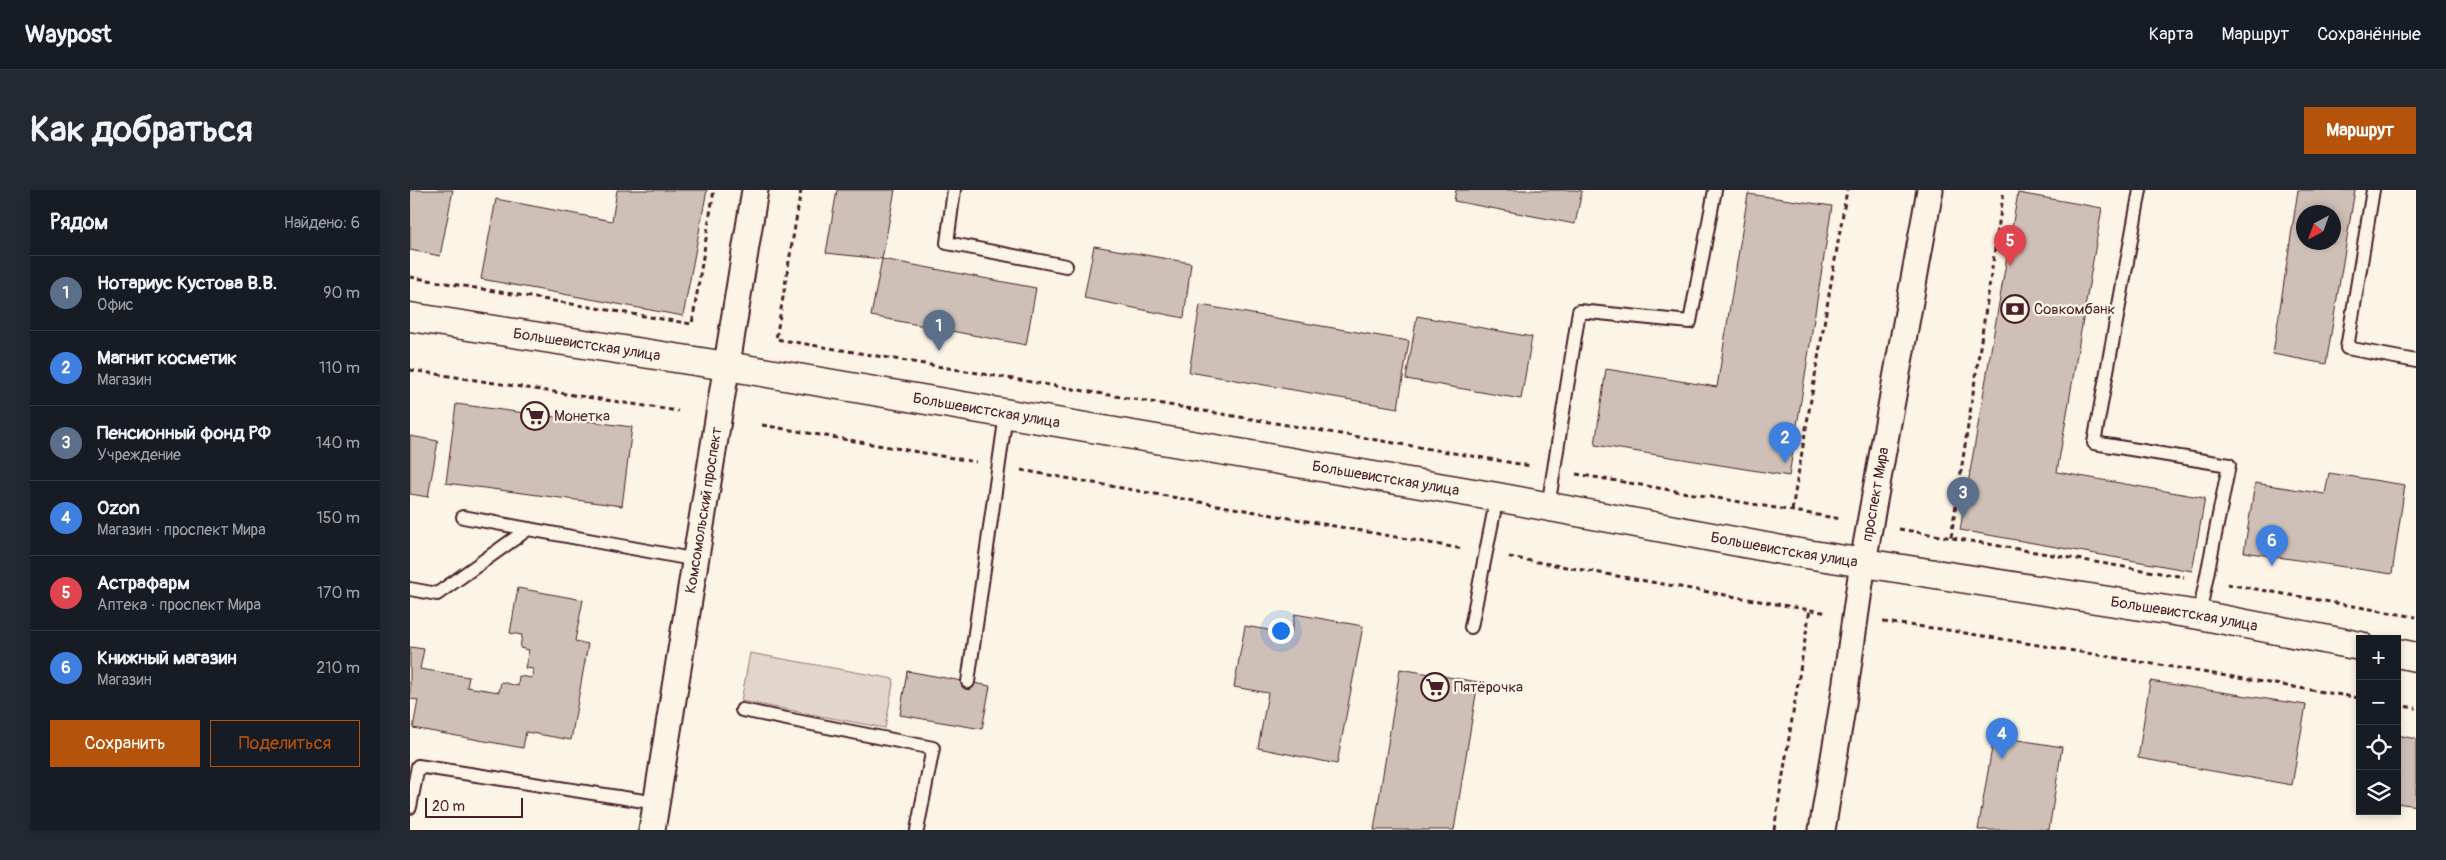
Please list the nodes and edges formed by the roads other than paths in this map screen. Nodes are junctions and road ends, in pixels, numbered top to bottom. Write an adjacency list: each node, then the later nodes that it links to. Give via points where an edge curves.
1 (754, 190): 10 (street, Комсомольский проспект)
2 (954, 190): 7 (lane, via 948,243)
3 (1715, 190): 13 (lane, via 1690,322 1579,311)
4 (1930, 190): 17 (street, проспект Мира)
5 (2140, 190): 19 (lane, via 2094,443 2229,465)
6 (2373, 190): 9 (lane, via 2347,348)
7 (1066, 266)
8 (410, 317): 10 (street, Большевистская улица)
9 (2416, 361)
10 (727, 366): 11 (street, Большевистская улица); 16 (street, Комсомольский проспект)
11 (1006, 414): 12 (street, Большевистская улица); 22 (lane)
12 (1497, 497): 13 (street, Большевистская улица); 20 (lane)
13 (1548, 506): 17 (street, Большевистская улица)
14 (463, 517): 15 (lane)
15 (528, 529): 16 (lane); 18 (lane, via 437,594)
16 (697, 560): 24 (street, Комсомольский проспект)
17 (1862, 562): 19 (street, Большевистская улица); 28 (street, проспект Мира)
18 (410, 588)
19 (2200, 616): 21 (street, Большевистская улица)
20 (1471, 627)
21 (2356, 645)
22 (968, 682)
23 (742, 710): 27 (lane, via 933,748)
24 (657, 803): 25 (lane, via 418,766); 26 (street, Комсомольский проспект)
25 (410, 807)
26 (652, 830)
27 (917, 830)
28 (1822, 830)

